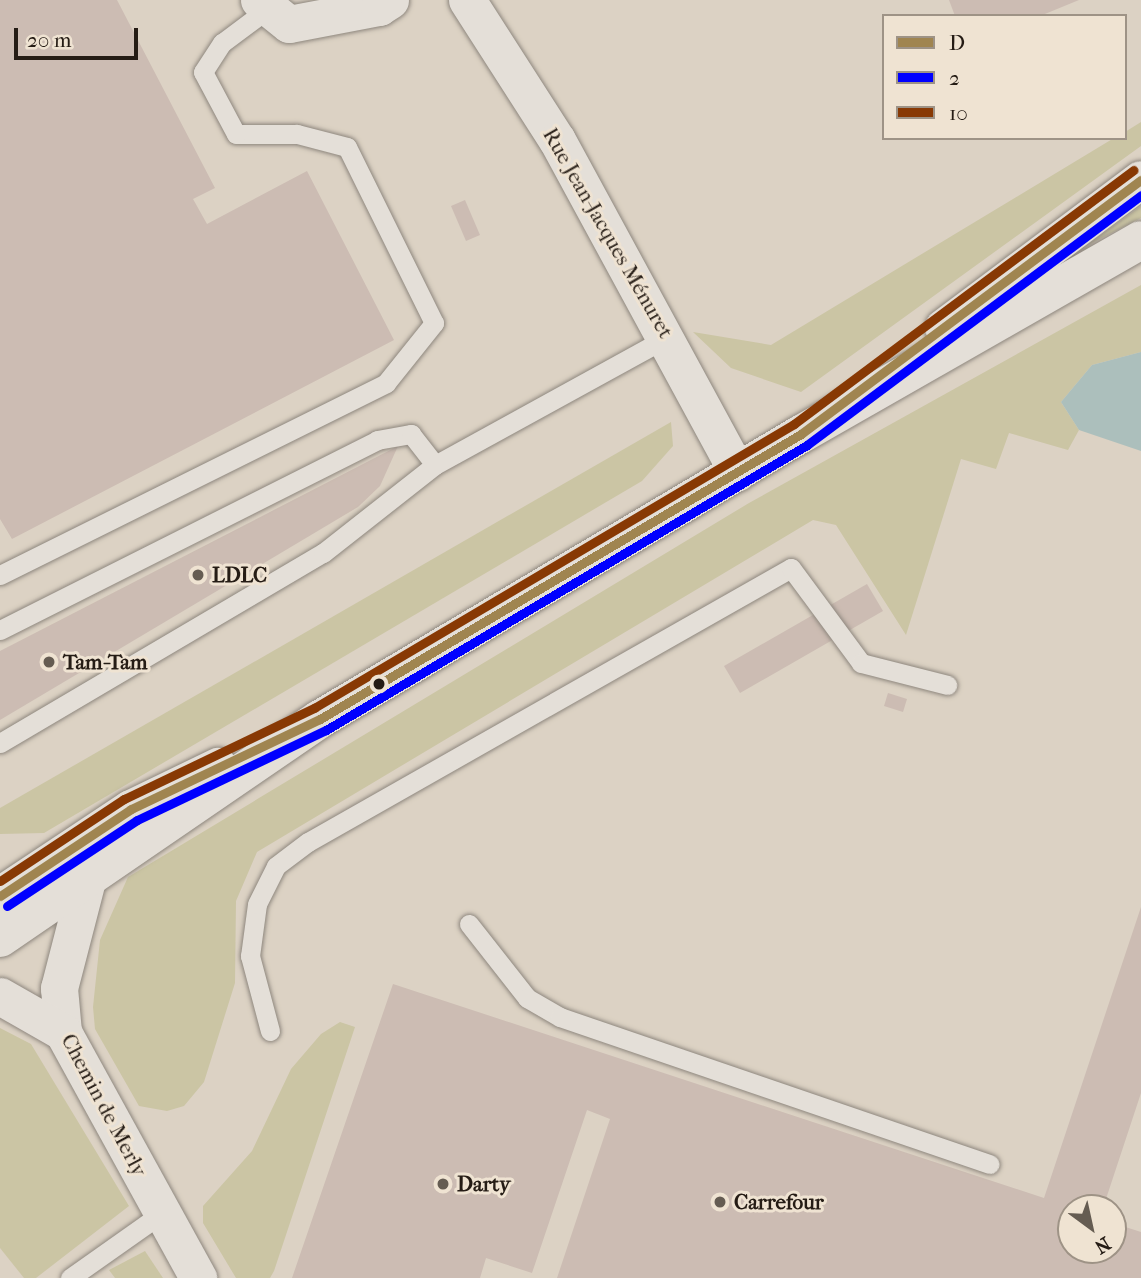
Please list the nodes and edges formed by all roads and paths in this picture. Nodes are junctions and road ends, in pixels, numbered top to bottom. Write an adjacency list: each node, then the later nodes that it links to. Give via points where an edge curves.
1 (390, 0): 3 (street, via 289,24)
2 (467, 0): 6 (street, Rue Jean-Jacques Ménuret, via 557,140)
3 (264, 4): 10 (lane, via 222,43 203,72 236,134 297,134 347,147 434,323 386,383)
4 (1141, 180): 7 (main road)
5 (1141, 240): 7 (main road)
6 (668, 337): 8 (lane); 9 (street, Rue Jean-Jacques Ménuret)
7 (801, 434): 9 (main road)
8 (435, 465): 11 (lane, via 411,434 377,440); 14 (lane, via 323,553)
9 (737, 472): 13 (main road)
10 (0, 575)
11 (0, 630)
12 (947, 685): 20 (lane, via 860,663 791,568 308,842 276,866 257,904 250,956)
13 (320, 719): 15 (main road); 16 (main road, via 131,809)
14 (0, 743)
15 (87, 880): 18 (main road); 21 (street, Chemin de Merly, via 59,988)
16 (0, 896)
17 (469, 923): 22 (lane, via 527,998 560,1017)
18 (0, 939)
19 (0, 996): 21 (street)
20 (270, 1031)
21 (63, 1032): 23 (street, Chemin de Merly)
22 (990, 1164)
23 (162, 1213): 24 (lane); 25 (street, Chemin de Merly)
24 (70, 1278)
25 (198, 1278)

